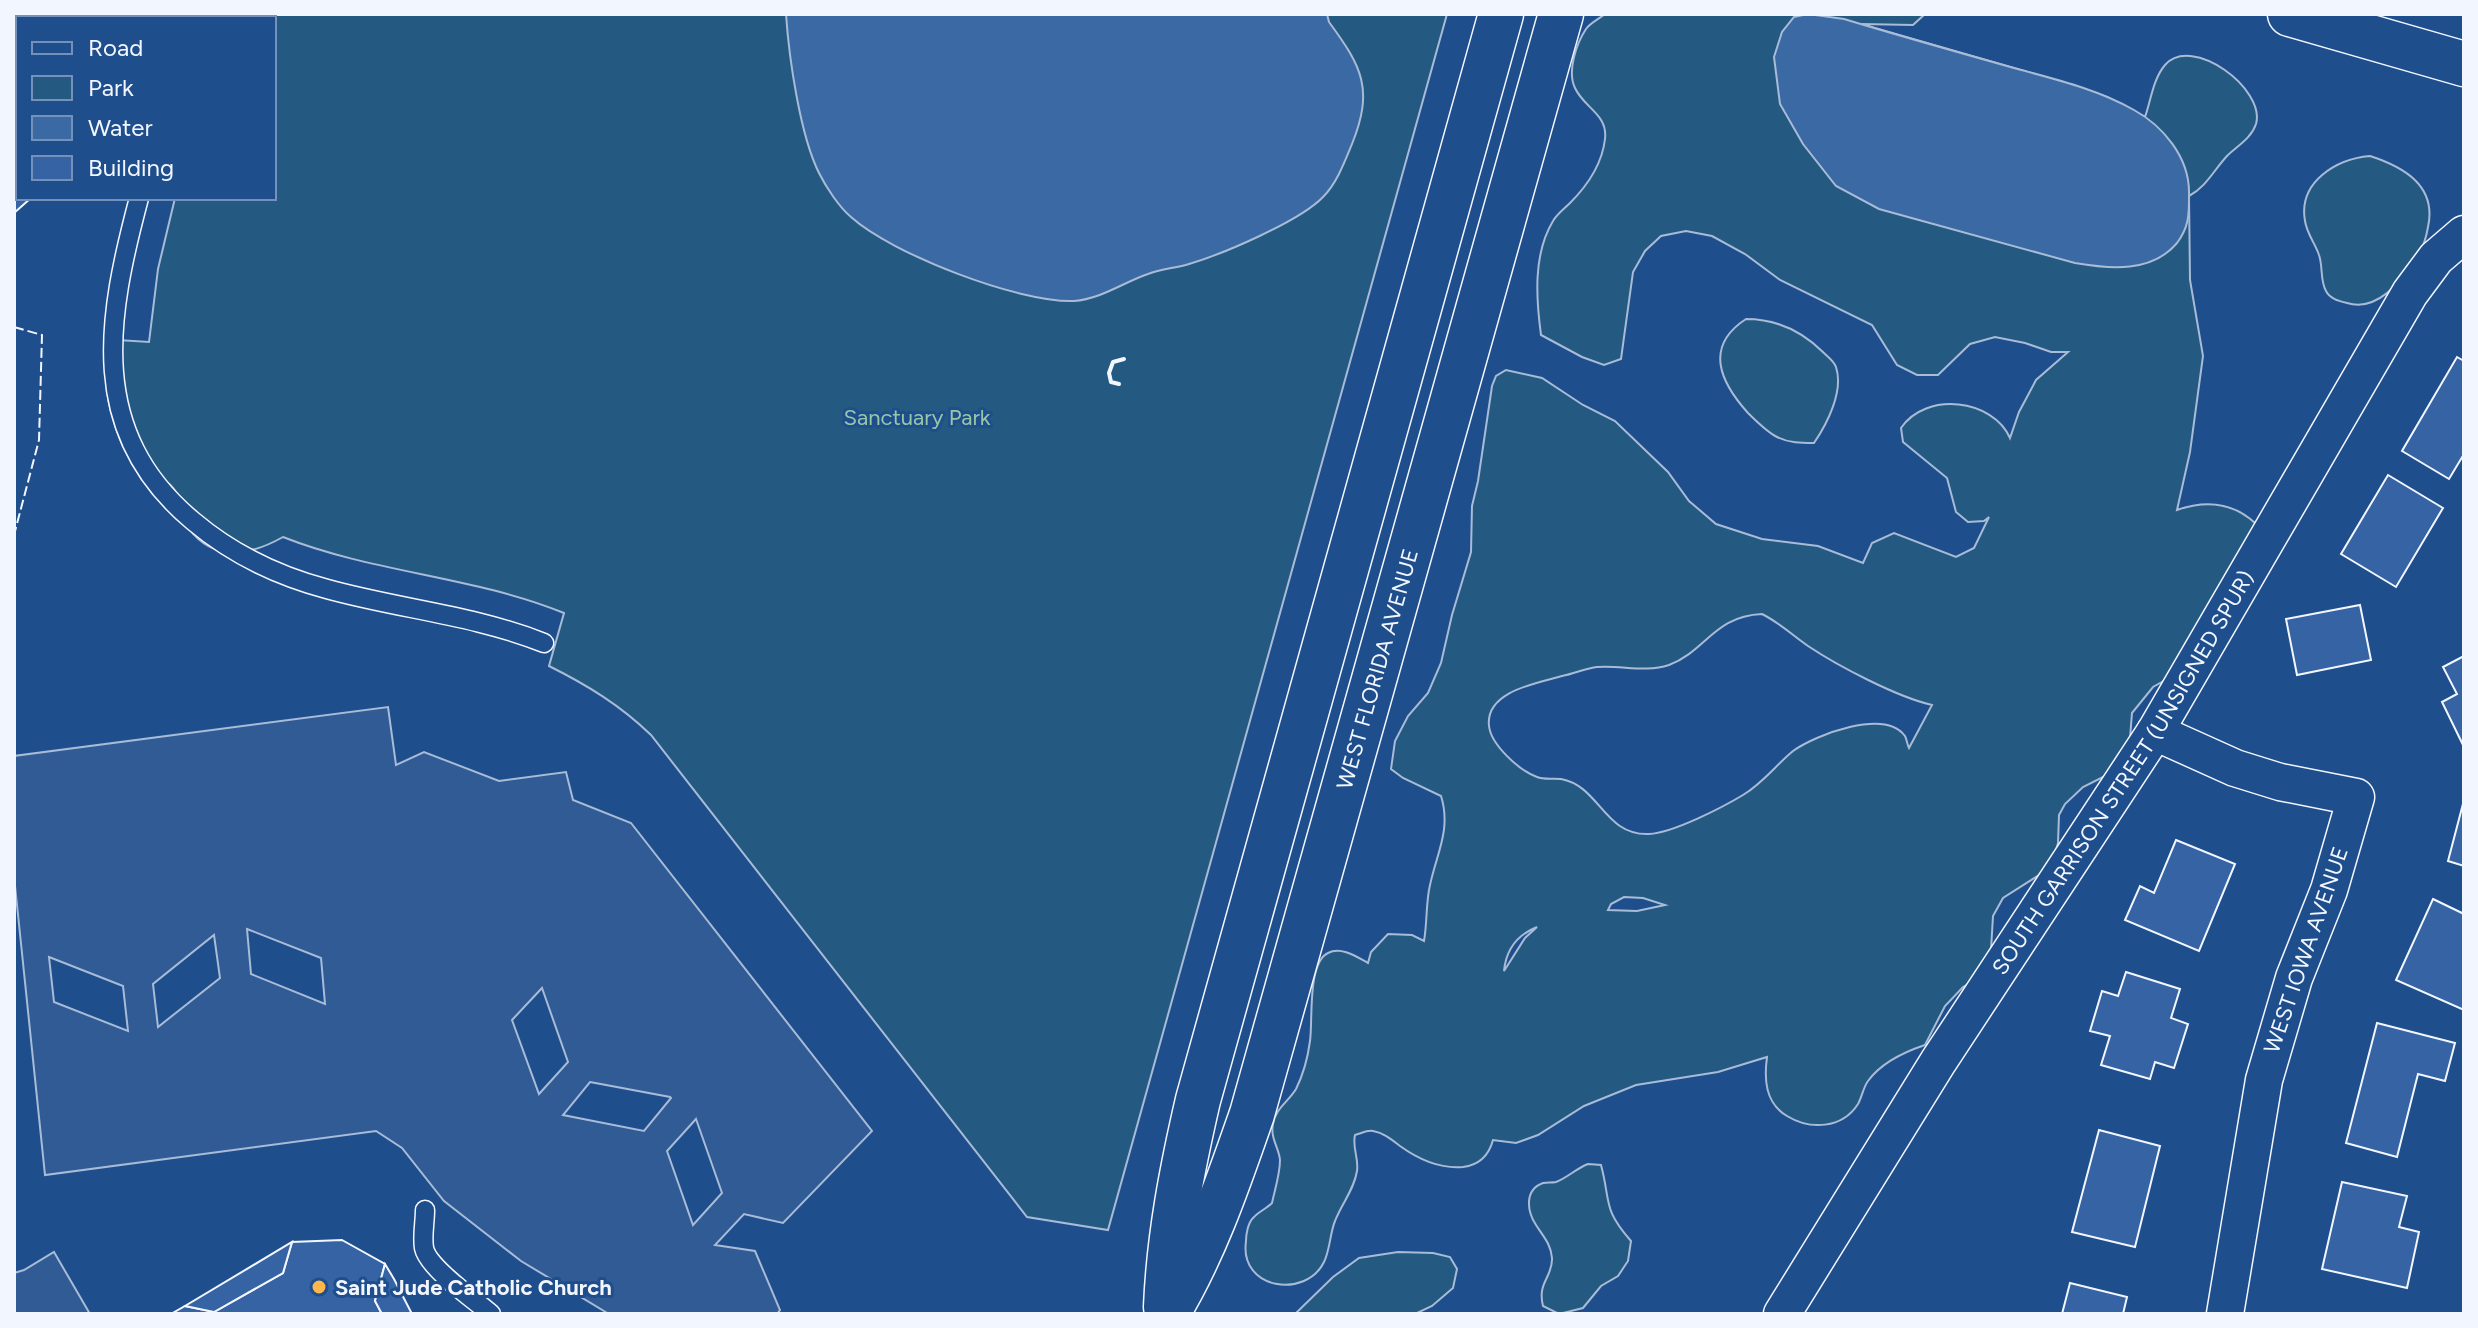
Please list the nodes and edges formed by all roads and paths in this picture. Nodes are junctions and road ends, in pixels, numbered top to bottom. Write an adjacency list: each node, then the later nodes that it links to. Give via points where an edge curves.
1 (1501, 14): 11 (street, WEST FLORIDA AVENUE, via 1198,1100 1176,1200)
2 (1561, 14): 11 (street, WEST FLORIDA AVENUE, via 1252,1114 1205,1243)
3 (2290, 14): 4 (street)
4 (2464, 64)
5 (138, 200): 7 (lane, via 117,300 114,382 128,440 161,492 219,542 281,574 346,594 485,623)
6 (2464, 234): 8 (street, SOUTH GARRISON STREET (UNSIGNED SPUR), via 2436,258 2410,293)
7 (544, 643)
8 (2155, 732): 12 (street, SOUTH GARRISON STREET (UNSIGNED SPUR), via 1938,1062); 13 (street, WEST IOWA AVENUE, via 2235,768 2356,797 2267,1068)
9 (425, 1210): 10 (lane, via 426,1255)
10 (491, 1314)
11 (1166, 1314)
12 (1782, 1314)
13 (2225, 1314)

